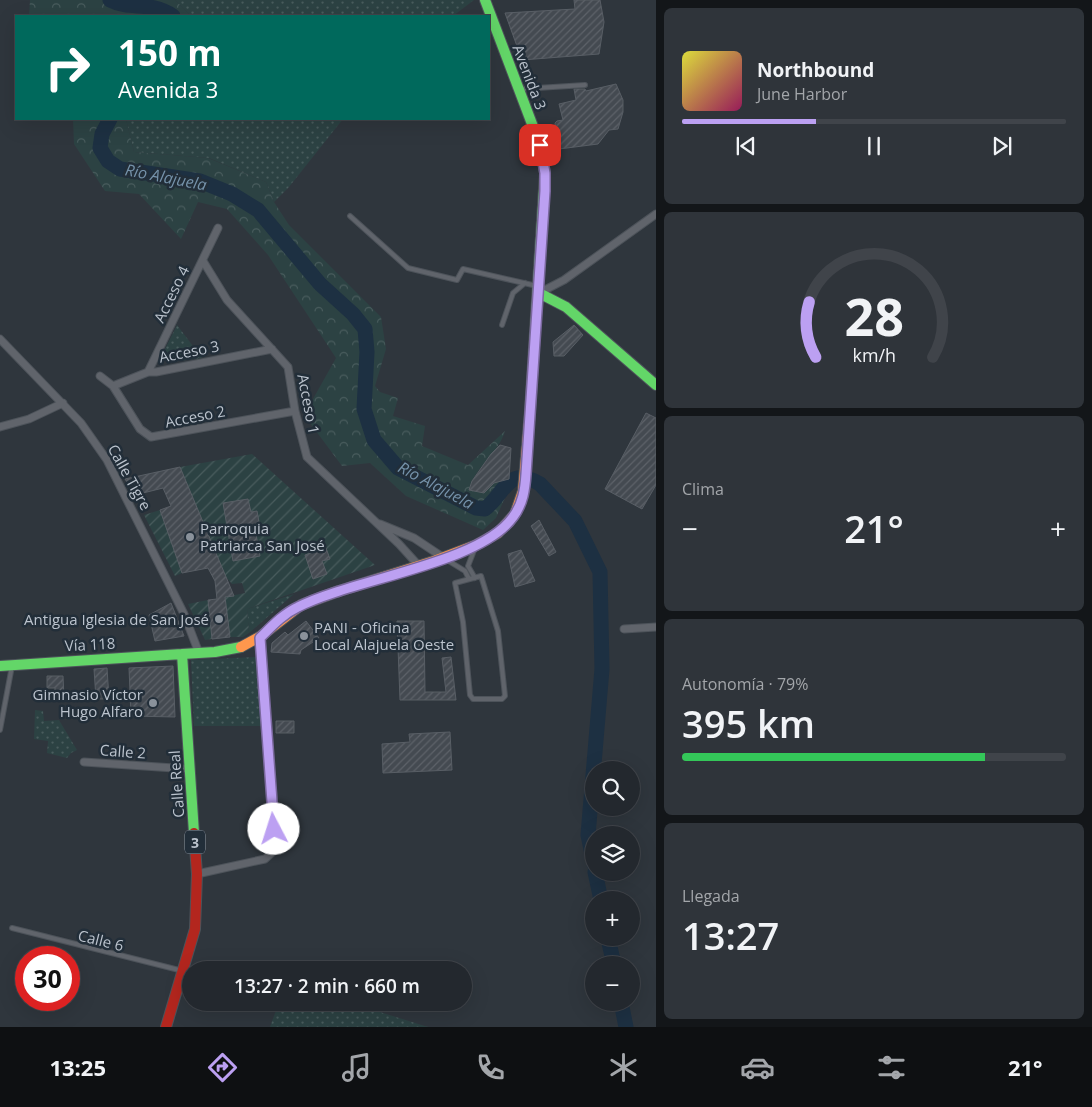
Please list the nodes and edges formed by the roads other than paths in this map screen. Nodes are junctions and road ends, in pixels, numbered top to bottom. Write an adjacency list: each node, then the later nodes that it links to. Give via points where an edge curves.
1 (486, 0): 3 (main road, Avenida 3)
2 (585, 85): 3 (lane)
3 (518, 89): 9 (main road, Avenida 3, via 544,158)
4 (656, 214): 9 (street, via 572,274)
5 (350, 216): 8 (lane, via 408,268 456,280 464,269)
6 (218, 228): 7 (street, Acceso 4)
7 (203, 261): 12 (street, Acceso 1, via 227,300); 13 (street, Acceso 4)
8 (525, 283): 9 (lane); 10 (lane, via 513,293)
9 (539, 290): 15 (main road, via 566,307); 21 (main road, Avenida 3, via 525,486 513,518 496,534)
10 (502, 324)
11 (0, 339): 17 (street, Calle Tigre)
12 (272, 349): 13 (street, Acceso 3); 18 (street, Acceso 1, via 288,367)
13 (148, 372): 16 (street, Acceso 3)
14 (100, 376): 16 (street, Acceso 2)
15 (656, 385)
16 (113, 386): 18 (street, Acceso 2, via 140,429 151,437)
17 (63, 403): 19 (street, via 29,419); 29 (street, Calle Tigre, via 107,460 180,606)
18 (295, 410): 20 (street, Acceso 1, via 307,457)
19 (0, 427)
20 (375, 522): 22 (street, Acceso 1, via 414,538); 23 (street, Acceso 1)
21 (477, 545): 22 (main road, Avenida 3); 24 (lane, via 468,566)
22 (444, 558): 23 (main road, Avenida 3); 25 (lane, via 460,567)
23 (419, 566): 28 (main road, Avenida 3, via 322,596 286,613)
24 (475, 578): 25 (lane); 25 (lane, via 481,576 498,631 505,696 502,699 473,699 470,696 463,622 455,582)
25 (469, 579)
26 (656, 627): 27 (street)
27 (624, 629)
28 (260, 638): 29 (main road, Avenida 3, via 235,648); 36 (street, via 275,845 272,854 265,859)
29 (199, 653): 30 (main road, Avenida 3)
30 (182, 654): 31 (main road, Vía 118); 35 (main road, Calle Real / 3)
31 (13, 664): 32 (main road, Vía 118); 33 (lane)
32 (0, 666)
33 (0, 730)
34 (84, 762): 35 (street, Calle 2)
35 (189, 769): 36 (main road, Calle Real / 3)
36 (197, 874): 38 (main road, Calle Real / 3, via 195,927)
37 (12, 928): 39 (lane, Calle 6)
38 (187, 961)
39 (182, 971)
40 (182, 981): 41 (main road, Calle Real / 3)
41 (166, 1027)

